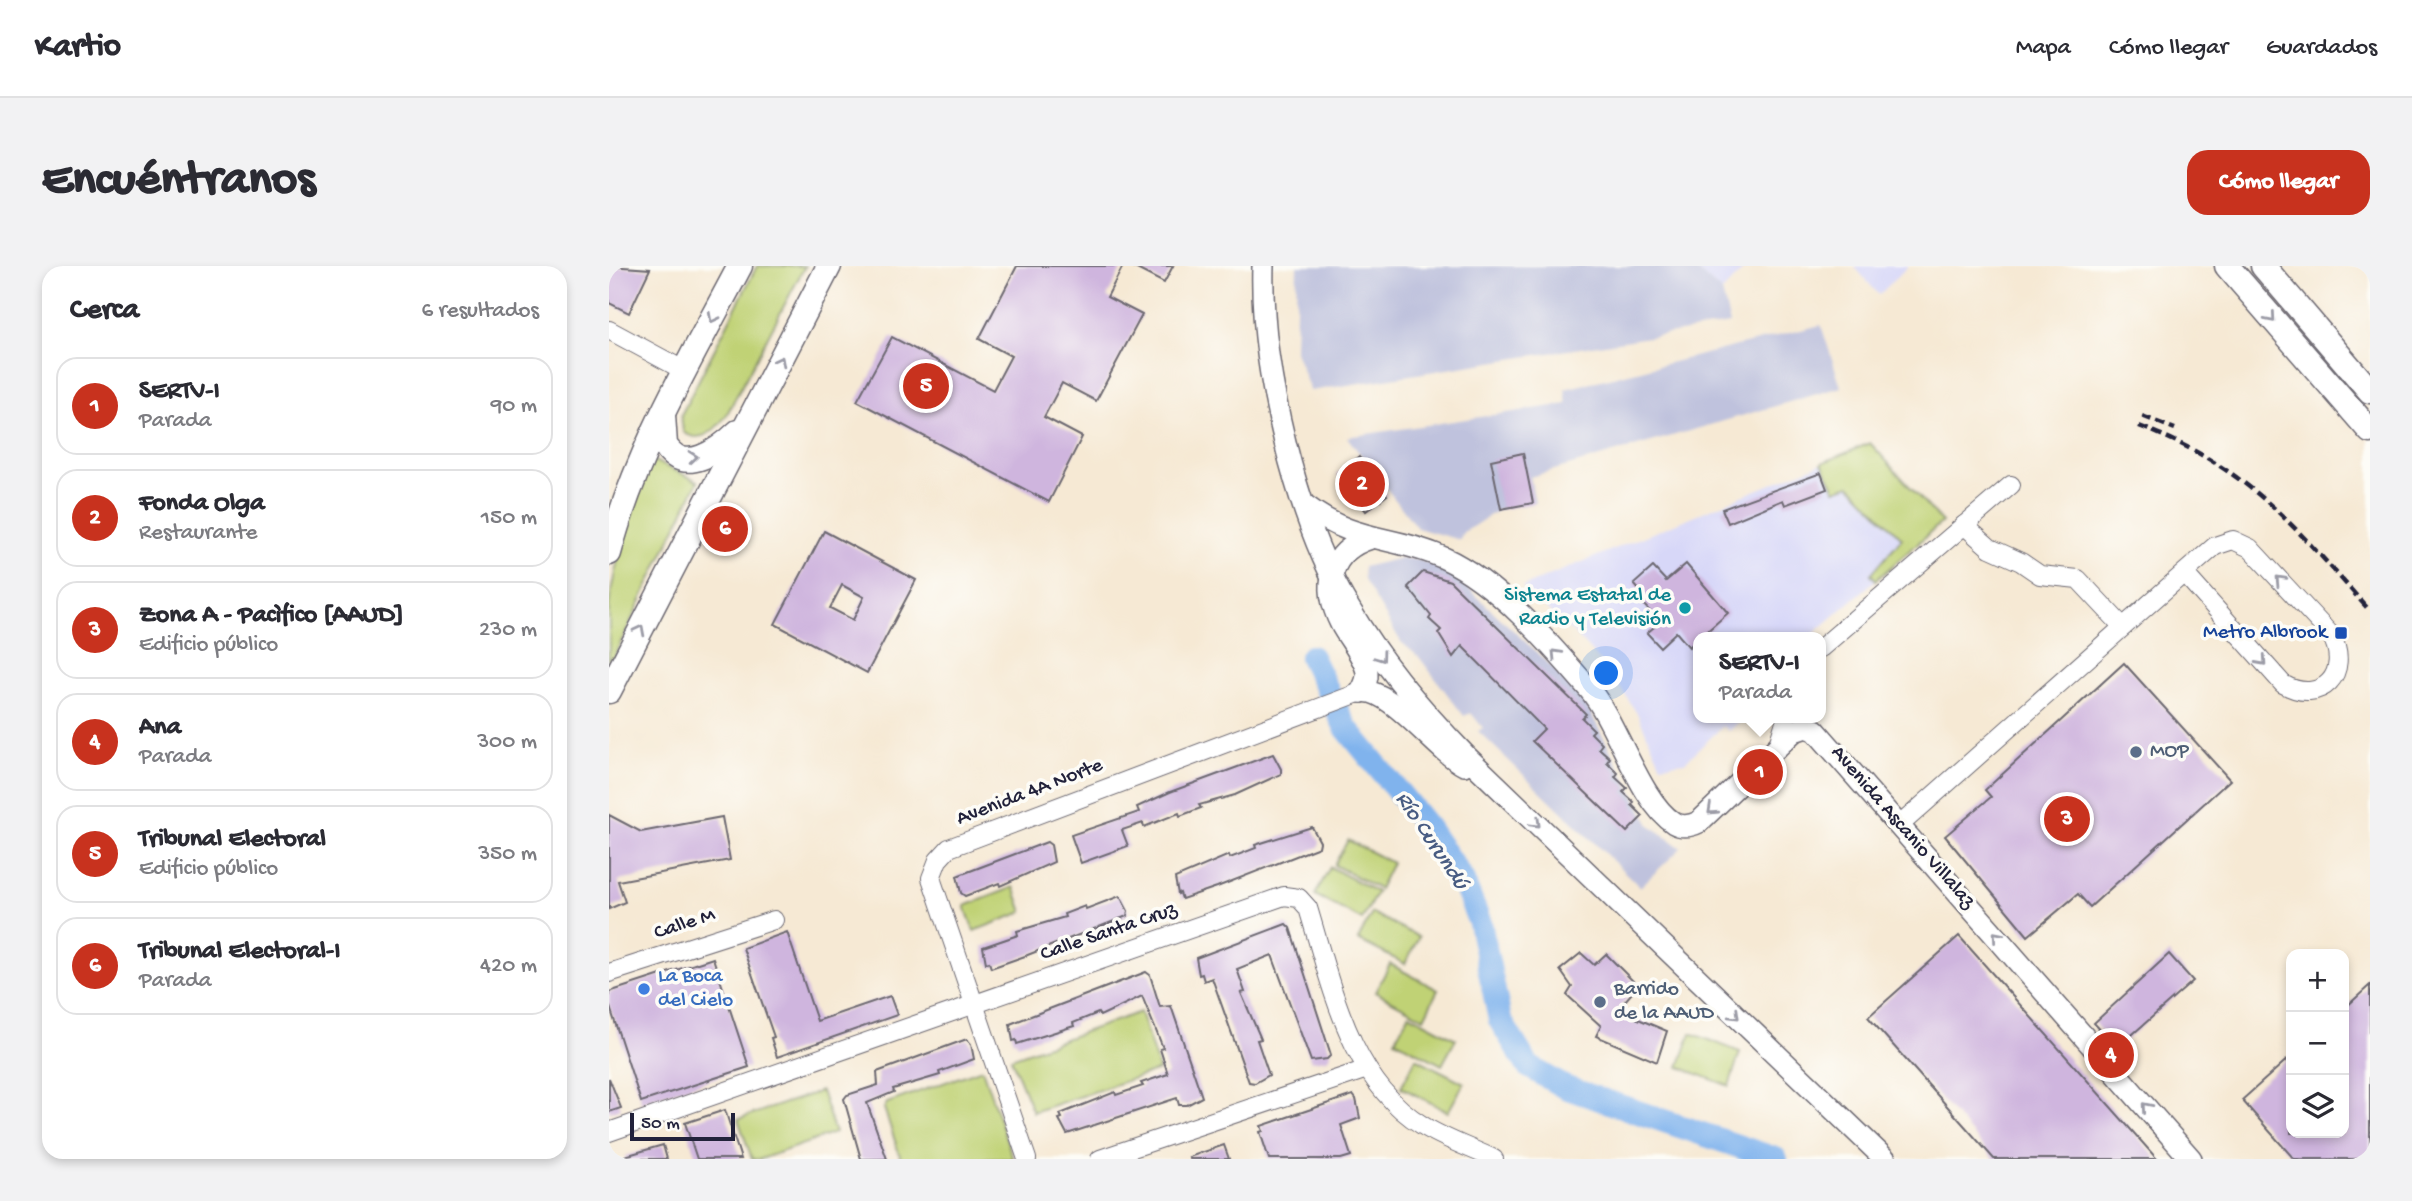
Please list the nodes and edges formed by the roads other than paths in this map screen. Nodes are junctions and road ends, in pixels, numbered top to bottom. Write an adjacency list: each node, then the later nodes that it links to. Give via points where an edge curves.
1 (740, 266): 7 (highway, one-way to 7)
2 (829, 266): 10 (highway, one-way to 2)
3 (1263, 266): 13 (main road, via 1269,355 1283,432)
4 (2227, 266): 11 (highway, one-way to 11)
5 (2263, 266): 8 (highway)
6 (609, 330): 7 (street)
7 (685, 371): 9 (highway)
8 (2370, 391)
9 (663, 412): 10 (highway, one-way to 10, via 665,444 673,455 687,460 716,451); 16 (highway, via 630,485)
10 (748, 422): 21 (highway, one-way to 10)
11 (2370, 431)
12 (2011, 485): 14 (street)
13 (1306, 506): 15 (main road, Avenida Ascanio Villalaz, via 1339,528); 18 (main road)
14 (1964, 525): 19 (street, via 1990,548 2040,575 2078,579); 20 (street)
15 (1371, 538): 18 (main road, via 1341,554); 24 (main road, Avenida Ascanio Villalaz, one-way to 15, via 1699,822 1688,826 1674,823 1651,795 1592,692 1494,592 1443,558)
16 (609, 553)
17 (2184, 573): 17 (street, one-way to 17, via 2283,684 2297,692 2312,692 2329,683 2340,651 2331,635 2250,548 2233,540 2215,546); 19 (street)
18 (1333, 578): 22 (main road, via 1336,613 1366,669 1366,681); 25 (main road, one-way to 25, via 1363,631 1411,697)
19 (2123, 627): 26 (street)
20 (1826, 644)
21 (609, 691)
22 (1357, 694): 25 (main road, via 1373,692 1386,697 1444,754); 29 (street, Avenida 4A Norte, via 949,848 938,859 931,878)
23 (1785, 723): 24 (street)
24 (1778, 745): 26 (main road, Avenida Ascanio Villalaz, via 1794,731 1815,730)
25 (1491, 780): 35 (main road, one-way to 35)
26 (1900, 825): 36 (main road, Avenida Ascanio Villalaz, one-way to 26)
27 (774, 920): 28 (street, Calle M)
28 (609, 973)
29 (974, 1004): 30 (street, Calle Santa Cruz, via 1284,896 1299,898 1308,908 1337,998); 31 (street, Calle Santa Cruz); 32 (street, Avenida 4A Norte)
30 (1367, 1069): 33 (street); 34 (street, Calle Santa Cruz, via 1380,1088 1420,1124)
31 (609, 1132)
32 (1027, 1159)
33 (1100, 1159)
34 (1494, 1159)
35 (1885, 1159)
36 (2191, 1159)

